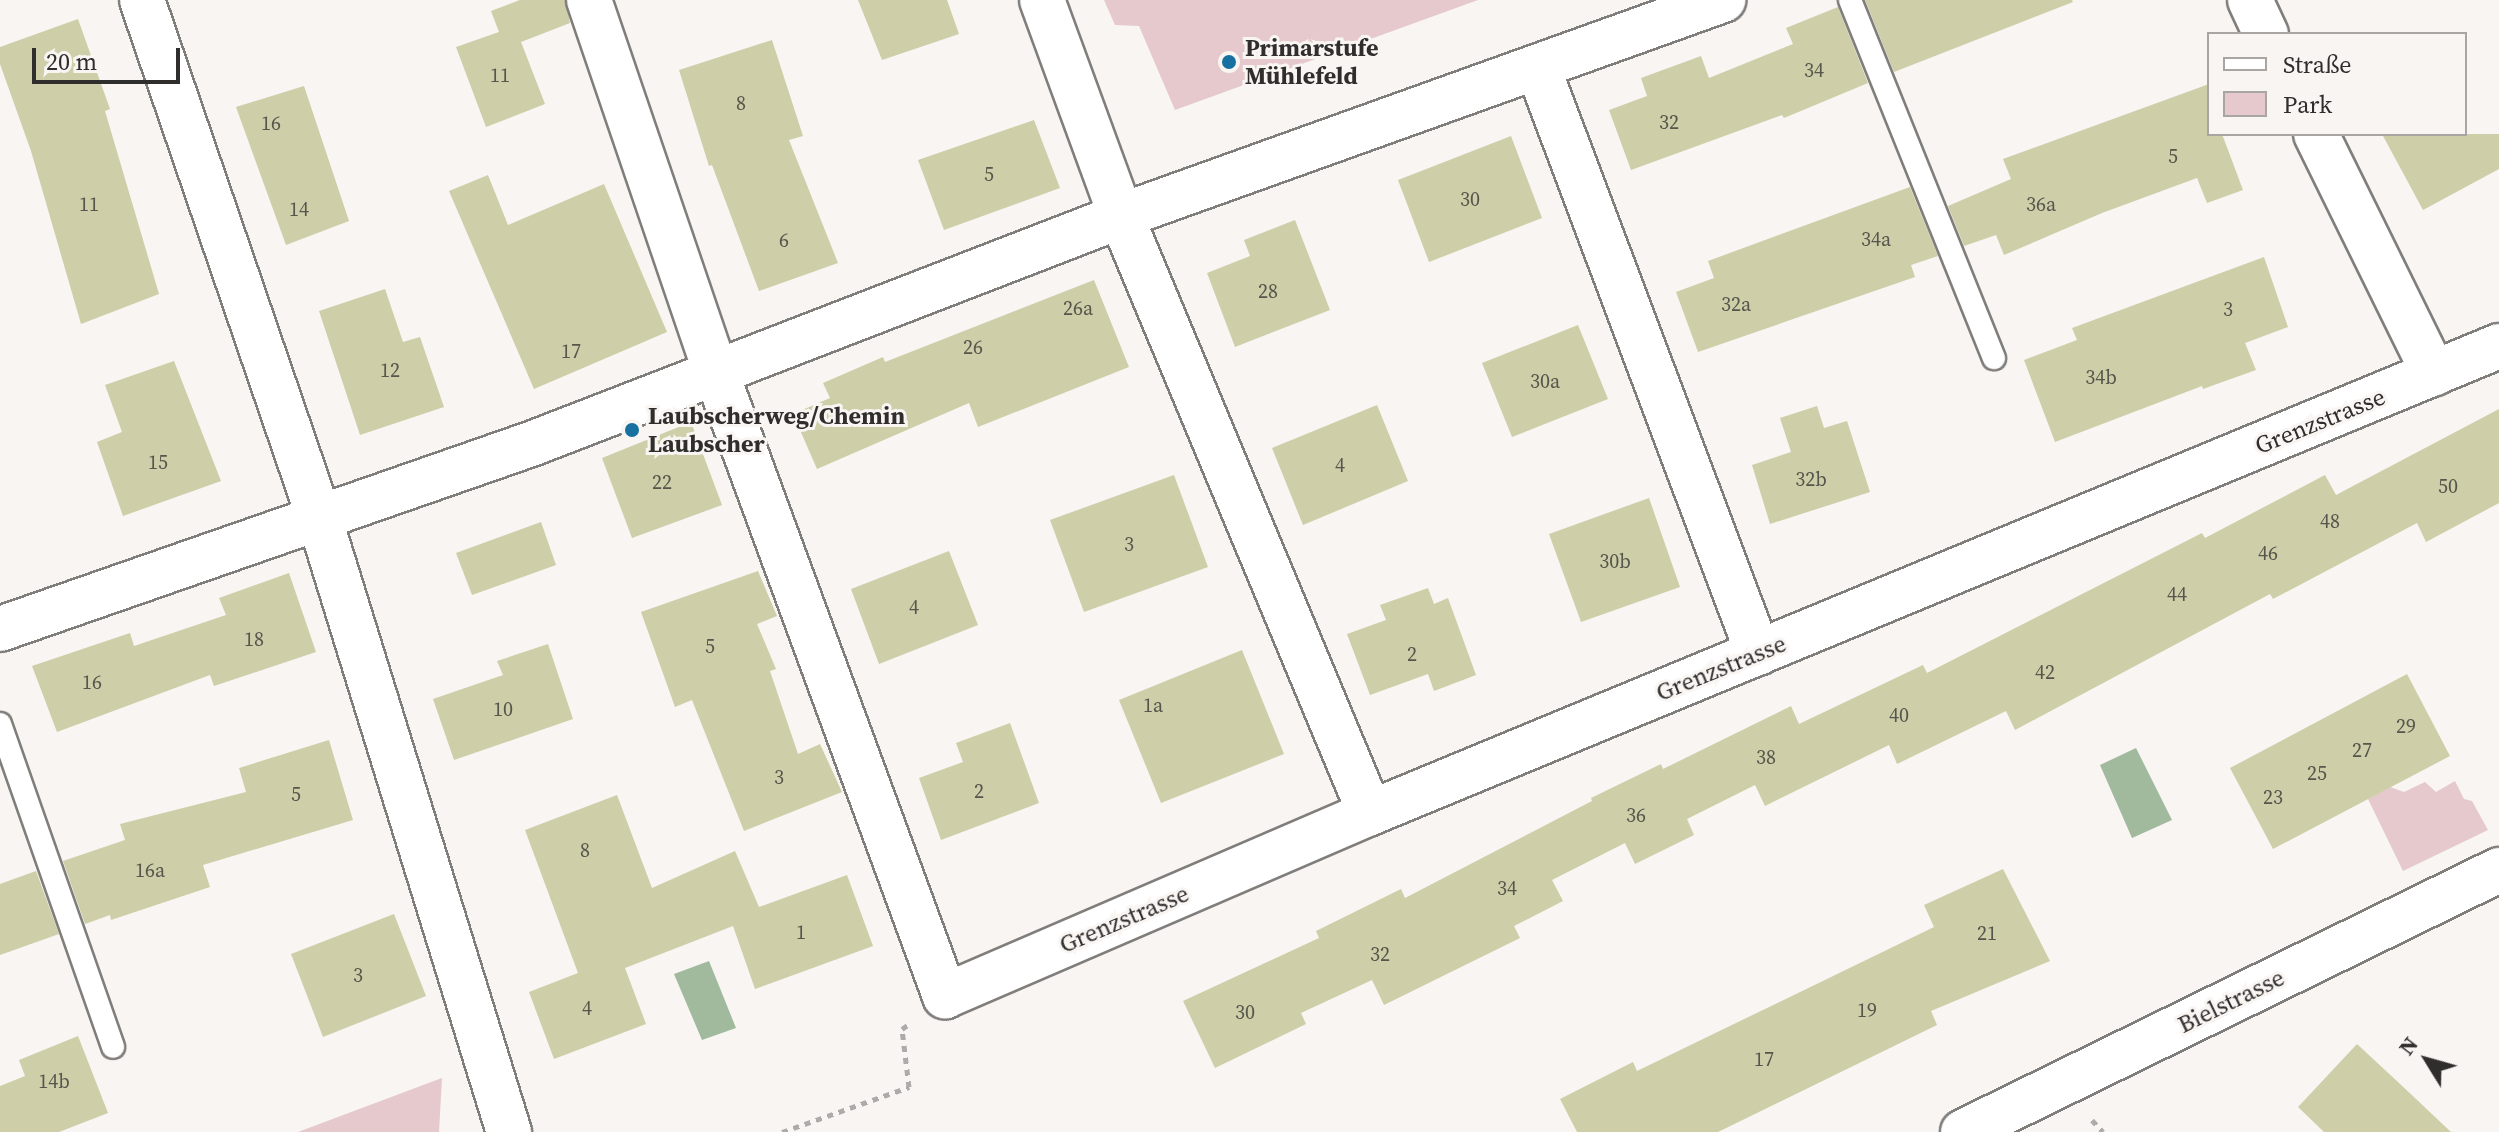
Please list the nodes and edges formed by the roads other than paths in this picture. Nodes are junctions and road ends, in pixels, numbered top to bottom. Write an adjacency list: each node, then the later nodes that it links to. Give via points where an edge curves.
1 (142, 0): 15 (street)
2 (589, 0): 14 (street)
3 (1042, 0): 10 (street)
4 (1723, 0): 8 (street)
5 (1850, 0): 12 (lane)
6 (2250, 0): 7 (street)
7 (2265, 32)
8 (1538, 68): 10 (street); 17 (street)
9 (2317, 136): 13 (street)
10 (1121, 216): 14 (street); 19 (street)
11 (2499, 346): 13 (street, Grenzstrasse)
12 (1994, 358)
13 (2434, 374): 17 (street, Grenzstrasse)
14 (717, 375): 15 (street); 19 (street, Grenzstrasse, via 945,996)
15 (320, 520): 16 (street); 22 (street)
16 (0, 629)
17 (1758, 653): 19 (street, Grenzstrasse)
18 (0, 724): 21 (lane)
19 (1370, 813)
20 (2499, 870): 23 (street, Bielstrasse)
21 (113, 1047)
22 (509, 1132)
23 (1963, 1132)

